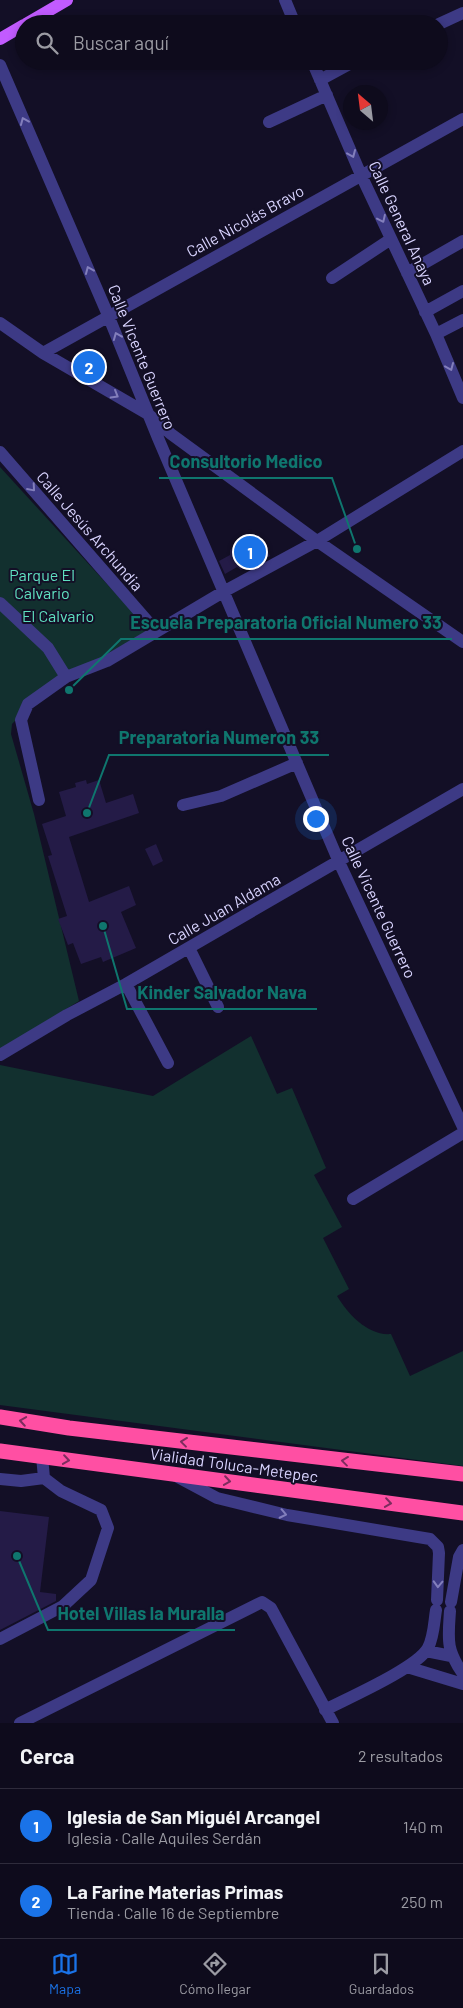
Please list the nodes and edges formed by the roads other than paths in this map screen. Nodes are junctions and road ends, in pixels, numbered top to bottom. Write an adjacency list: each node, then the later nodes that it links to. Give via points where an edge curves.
1 (67, 0): 4 (main road)
2 (285, 0): 5 (street)
3 (463, 13): 6 (street)
4 (41, 15)
5 (291, 15)
6 (448, 20)
7 (15, 30): 8 (main road)
8 (0, 39)
9 (0, 65): 23 (street, Calle Vicente Guerrero, one-way to 9)
10 (316, 70): 12 (street, Calle General Anaya)
11 (338, 70): 12 (street)
12 (320, 80): 13 (street, Calle General Anaya)
13 (327, 95): 15 (street); 16 (street, Calle General Anaya, one-way to 16)
14 (463, 119): 16 (street, Calle Nicolás Bravo)
15 (269, 122)
16 (360, 175): 17 (street, Calle General Anaya, one-way to 17); 23 (street, Calle Nicolás Bravo)
17 (391, 239): 19 (street, Calle General Anaya); 20 (street)
18 (463, 241): 19 (street)
19 (408, 273): 22 (street, Calle General Anaya)
20 (332, 278)
21 (463, 291): 22 (street)
22 (426, 312): 26 (street, Calle General Anaya)
23 (108, 315): 27 (street, Calle Nicolás Bravo); 29 (street, Calle Vicente Guerrero, one-way to 23)
24 (463, 320): 26 (street)
25 (0, 323): 27 (street)
26 (436, 334): 28 (street, Calle General Anaya, one-way to 28)
27 (43, 353): 29 (street, one-way to 29)
28 (463, 398)
29 (148, 414): 32 (street, via 178,440); 33 (street, Calle Vicente Guerrero)
30 (463, 451): 32 (street)
31 (0, 452): 35 (street, Calle Jesús Archundia, one-way to 35)
32 (317, 541): 33 (street); 36 (street)
33 (224, 592): 35 (street); 38 (street, Calle Vicente Guerrero)
34 (0, 603): 37 (street, via 48,648)
35 (156, 631): 37 (street, via 91,668)
36 (463, 642)
37 (66, 677): 40 (street, via 28,704 20,720)
38 (297, 762): 41 (street, via 221,796); 42 (street, Calle Vicente Guerrero)
39 (463, 789): 42 (street, Calle Juan Aldama)
40 (39, 800)
41 (183, 805)
42 (339, 862): 43 (street, Calle Juan Aldama); 48 (street, Calle Vicente Guerrero)
43 (189, 948): 44 (street, Calle Juan Aldama); 45 (street)
44 (126, 984): 46 (street, Calle Juan Aldama); 47 (street)
45 (218, 1007)
46 (0, 1055)
47 (168, 1063)
48 (463, 1126)
49 (463, 1133): 50 (street)
50 (353, 1199)
51 (0, 1417): 55 (highway, Vialidad Toluca-Metepec, one-way to 51)
52 (0, 1451): 53 (highway, Vialidad Toluca-Metepec)
53 (42, 1456): 54 (highway, Vialidad Toluca-Metepec, one-way to 54); 56 (street)
54 (172, 1474): 58 (highway, Vialidad Toluca-Metepec, one-way to 58); 59 (street, one-way to 59, via 217,1498 245,1505 286,1515 424,1536 435,1543)
55 (463, 1474)
56 (44, 1478): 57 (street); 61 (street, via 61,1491 102,1510 108,1528 91,1580 63,1606)
57 (0, 1479)
58 (463, 1513)
59 (439, 1553): 60 (street); 62 (street, one-way to 62, via 436,1605)
60 (461, 1553): 63 (street, via 451,1607)
61 (0, 1639)
62 (428, 1647): 63 (street); 64 (street)
63 (450, 1651): 65 (street)
64 (407, 1667): 66 (street); 67 (street)
65 (463, 1674)
66 (463, 1684)
67 (325, 1710): 68 (street, via 271,1608 262,1602); 69 (street)
68 (20, 1723)
69 (333, 1723)

